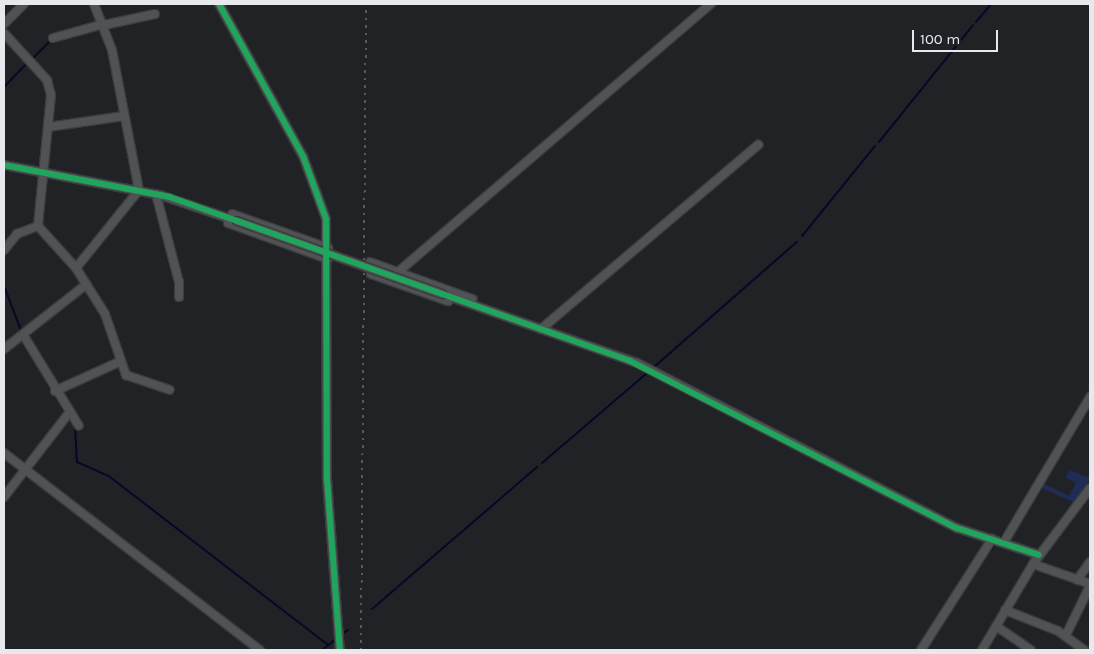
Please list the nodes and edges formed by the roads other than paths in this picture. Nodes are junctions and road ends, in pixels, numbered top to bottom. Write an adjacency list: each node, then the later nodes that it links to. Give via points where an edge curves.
1 (24, 4): 6 (street)
2 (94, 4): 7 (street)
3 (219, 4): 19 (street, via 310,172 325,212)
4 (711, 4): 24 (street)
5 (155, 14): 7 (street)
6 (4, 24)
7 (104, 24): 9 (street); 10 (street)
8 (4, 33): 11 (street, via 47,80 51,95)
9 (53, 38)
10 (124, 116): 11 (street); 15 (street)
11 (48, 127): 14 (street)
12 (758, 145): 29 (street)
13 (4, 165): 14 (street)
14 (43, 176): 15 (street); 18 (street)
15 (139, 190): 16 (street); 23 (street)
16 (156, 194): 17 (street); 27 (street, via 180,282)
17 (187, 203): 19 (street, via 195,201); 21 (street, via 192,210); 28 (street, bridge)
18 (38, 226): 20 (street, via 17,234); 23 (street)
19 (328, 248): 21 (street)
20 (4, 250)
21 (328, 259): 53 (street, via 327,479)
22 (370, 262): 24 (street)
23 (76, 268): 26 (street)
24 (398, 272): 28 (street, via 484,304)
25 (371, 274): 28 (street, via 481,313)
26 (87, 284): 30 (street); 32 (street, via 105,314)
27 (179, 297)
28 (490, 310): 29 (street)
29 (541, 329): 42 (street, via 645,367 957,528)
30 (24, 336): 31 (street); 34 (street)
31 (4, 349)
32 (121, 361): 33 (street, via 126,375); 34 (street)
33 (170, 390)
34 (55, 391): 36 (street)
35 (1090, 397): 43 (street)
36 (69, 413): 37 (street); 39 (street)
37 (79, 426)
38 (4, 453): 39 (street)
39 (25, 469): 41 (street); 52 (street)
40 (1090, 488): 44 (street)
41 (4, 497)
42 (992, 539): 43 (street); 54 (street)
43 (1004, 542): 44 (street)
44 (1039, 555): 46 (street)
45 (1090, 562): 47 (street)
46 (1033, 564): 47 (street); 49 (street)
47 (1077, 580): 48 (street)
48 (1090, 585): 51 (street)
49 (1005, 610): 50 (street); 51 (street)
50 (996, 626): 55 (street); 56 (street)
51 (1066, 635): 57 (street)
52 (260, 650)
53 (340, 650)
54 (921, 650)
55 (982, 650)
56 (1032, 650)
57 (1084, 650)

